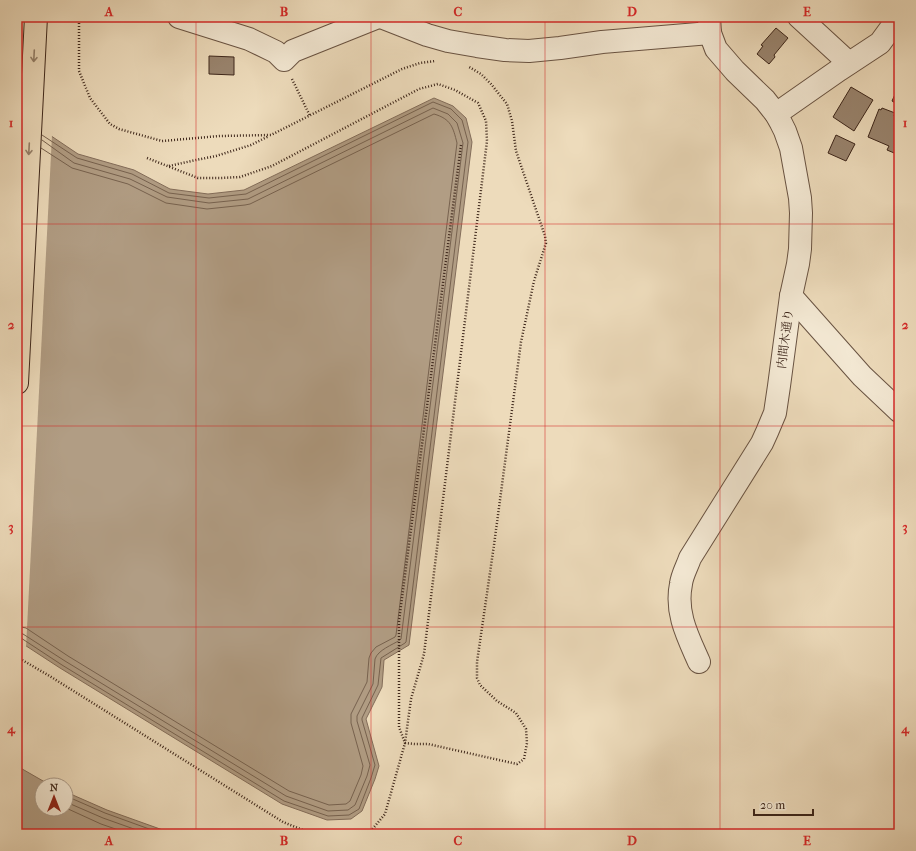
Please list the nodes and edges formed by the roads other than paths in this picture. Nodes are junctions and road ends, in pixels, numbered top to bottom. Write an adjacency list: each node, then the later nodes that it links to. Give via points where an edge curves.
1 (36, 17): 11 (highway, one-way to 11)
2 (178, 17): 3 (street, via 249,39 276,52 284,60 293,51)
3 (378, 17)
4 (381, 17): 7 (street, via 441,39 505,50 529,51)
5 (799, 17): 8 (street)
6 (899, 17): 8 (street, via 880,43)
7 (710, 25): 9 (street, 内間木通り, via 716,49)
8 (849, 63): 9 (street)
9 (776, 114): 10 (street, 内間木通り, via 791,148 802,213 800,249)
10 (791, 296): 12 (street, via 862,376); 13 (street, 内間木通り, via 775,413 756,453 690,558 680,585 680,613)
11 (17, 383)
12 (899, 411)
13 (699, 662)

